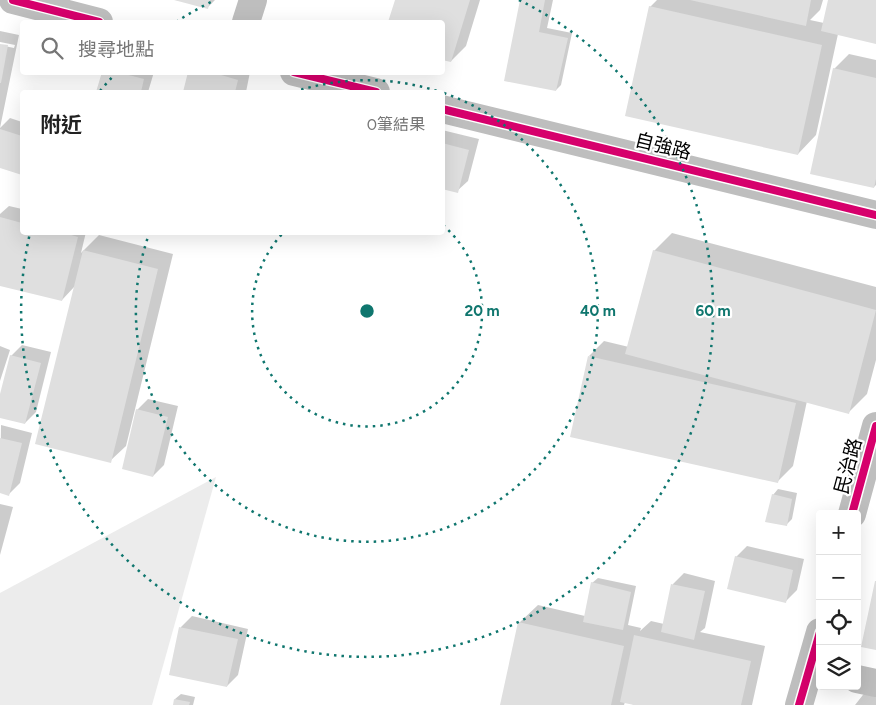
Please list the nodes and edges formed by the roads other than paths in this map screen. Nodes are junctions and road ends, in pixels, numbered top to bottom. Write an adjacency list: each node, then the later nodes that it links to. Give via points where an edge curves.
1 (14, 0): 3 (street)
2 (253, 0): 4 (street)
3 (91, 20)
4 (247, 20)
5 (306, 75): 6 (street)
6 (368, 90)
7 (445, 110): 8 (street, 自強路)
8 (876, 214)
9 (876, 426): 10 (street, 民治路)
10 (853, 510)
11 (818, 645): 12 (street)
12 (815, 668): 15 (street)
13 (861, 679): 14 (street)
14 (876, 683)
15 (799, 705)

